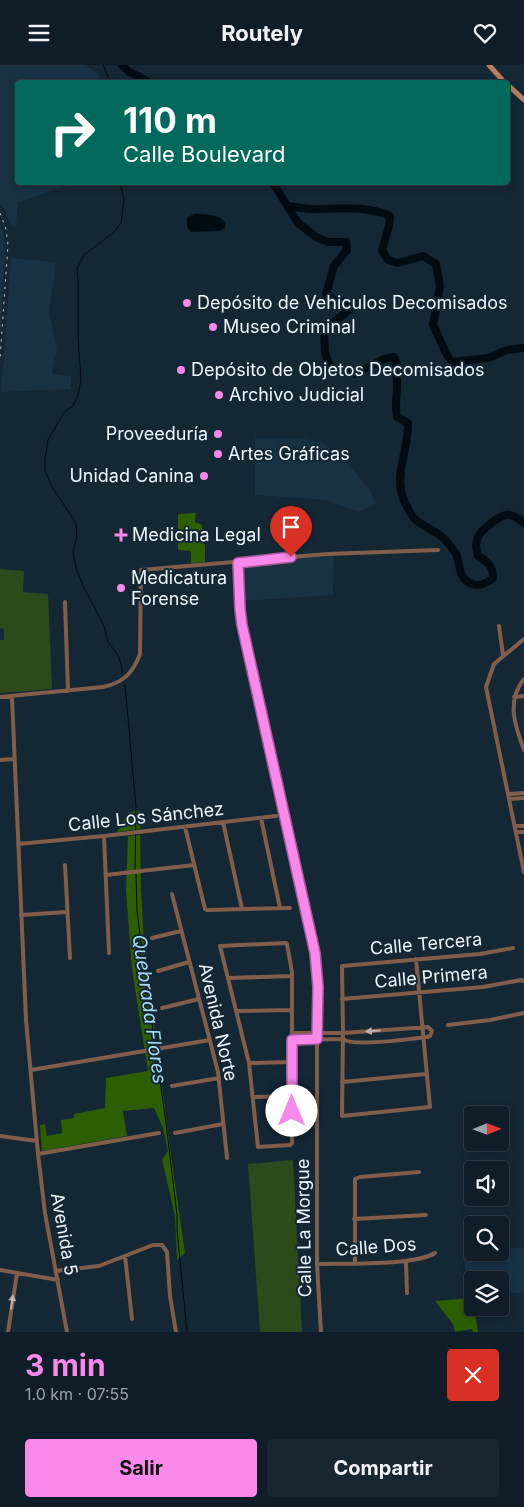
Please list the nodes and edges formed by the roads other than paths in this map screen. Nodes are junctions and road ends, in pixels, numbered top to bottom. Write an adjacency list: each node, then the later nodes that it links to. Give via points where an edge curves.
1 (489, 65): 2 (main road)
2 (502, 80)
3 (510, 88): 4 (main road)
4 (524, 100)
5 (438, 550): 6 (street, via 376,551)
6 (238, 563): 12 (street, via 141,570 140,654 132,672 116,684); 67 (street, Calle La Morgue, via 242,625 315,953)
7 (65, 602): 12 (street)
8 (499, 626): 10 (street)
9 (524, 639): 10 (street)
10 (503, 655): 23 (street, via 494,664 486,687)
11 (524, 679): 15 (street)
12 (68, 691): 14 (street)
13 (0, 697): 14 (street)
14 (12, 697): 21 (street, Avenida 5)
15 (514, 697): 16 (street); 18 (street)
16 (524, 697)
17 (524, 730): 18 (street)
18 (517, 731): 19 (street)
19 (524, 750)
20 (0, 759): 21 (street)
21 (14, 759): 35 (street, Avenida 5)
22 (524, 793): 23 (street)
23 (509, 794): 25 (street)
24 (524, 798): 25 (street)
25 (510, 799): 29 (street)
26 (276, 816): 27 (street, Calle Los Sánchez)
27 (261, 818): 28 (street, Calle Los Sánchez); 41 (street)
28 (223, 822): 31 (street, Calle Los Sánchez); 43 (street)
29 (515, 826): 30 (street); 33 (street)
30 (524, 826)
31 (185, 827): 34 (street, Calle Los Sánchez); 37 (street)
32 (524, 831): 33 (street)
33 (516, 832): 38 (street)
34 (104, 836): 35 (street, Calle Los Sánchez); 39 (street)
35 (18, 844): 45 (street, Avenida 5)
36 (65, 865): 44 (street)
37 (194, 865): 39 (street); 43 (street, via 204,909)
38 (524, 871)
39 (106, 875): 49 (street)
40 (172, 894): 46 (street, Avenida Norte)
41 (280, 908): 42 (street); 43 (street)
42 (290, 908)
43 (242, 909)
44 (67, 912): 45 (street); 50 (street)
45 (21, 915): 76 (street, Avenida 5)
46 (182, 931): 47 (street); 52 (street, Avenida Norte)
47 (152, 938)
48 (513, 947): 51 (street, Calle Tercera, via 480,954)
49 (109, 953)
50 (70, 958)
51 (416, 959): 57 (street); 59 (street, Calle Tercera, via 342,966)
52 (189, 963): 53 (street); 58 (street, Avenida Norte)
53 (158, 971)
54 (292, 976): 55 (street); 55 (street, via 287,944 220,946); 61 (street)
55 (228, 978): 62 (street)
56 (523, 980): 57 (street, Calle Primera)
57 (419, 992): 59 (street, Calle Primera); 65 (street)
58 (199, 999): 60 (street); 70 (street, Avenida Norte)
59 (342, 999): 68 (street)
60 (162, 1008)
61 (292, 1010): 62 (street); 66 (street)
62 (236, 1011): 75 (street)
63 (524, 1013): 64 (street)
64 (448, 1025)
65 (422, 1027): 68 (street, one-way to 68); 69 (street); 69 (street, via 429,1027 432,1031)
66 (292, 1033): 67 (street); 73 (street)
67 (317, 1033): 68 (street); 71 (street, Calle La Morgue)
68 (344, 1033): 72 (street)
69 (423, 1038): 72 (street, via 369,1042 347,1042); 77 (street)
70 (210, 1039): 76 (street); 78 (street, Avenida Norte)
71 (317, 1039): 72 (street); 73 (street); 97 (street, Calle La Morgue)
72 (343, 1039): 79 (street)
73 (292, 1040): 74 (street)
74 (292, 1062): 75 (street); 81 (street)
75 (250, 1063): 82 (street)
76 (31, 1070): 87 (street, Avenida 5)
77 (426, 1074): 79 (street); 79 (street, via 430,1107 342,1115)
78 (219, 1078): 80 (street); 83 (street, Avenida Norte)
79 (342, 1082)
80 (172, 1086)
81 (292, 1096): 82 (street); 82 (street, via 291,1145 257,1147)
82 (253, 1097)
83 (223, 1124): 85 (street); 89 (street, Avenida Norte)
84 (159, 1133): 88 (street)
85 (175, 1133)
86 (0, 1136): 87 (street)
87 (37, 1141): 88 (street, Avenida 5)
88 (38, 1155): 99 (street, Avenida 5)
89 (227, 1158)
90 (419, 1171): 92 (street, via 355,1179)
91 (426, 1215): 92 (street)
92 (354, 1219): 96 (street)
93 (435, 1253): 95 (street, Calle Dos, via 423,1259)
94 (125, 1256): 99 (street, via 99,1266); 103 (street); 106 (street, via 156,1244 166,1248)
95 (406, 1261): 96 (street, Calle Dos); 102 (street)
96 (355, 1263): 97 (street, Calle Dos)
97 (317, 1264): 107 (street, Calle La Morgue)
98 (0, 1270): 100 (street)
99 (56, 1271): 101 (street, Avenida 5)
100 (17, 1273): 101 (street); 104 (street, one-way to 100)
101 (58, 1280): 105 (street, Avenida 5)
102 (407, 1293)
103 (132, 1319)
104 (8, 1332)
105 (67, 1332)
106 (176, 1332)
107 (320, 1332)

